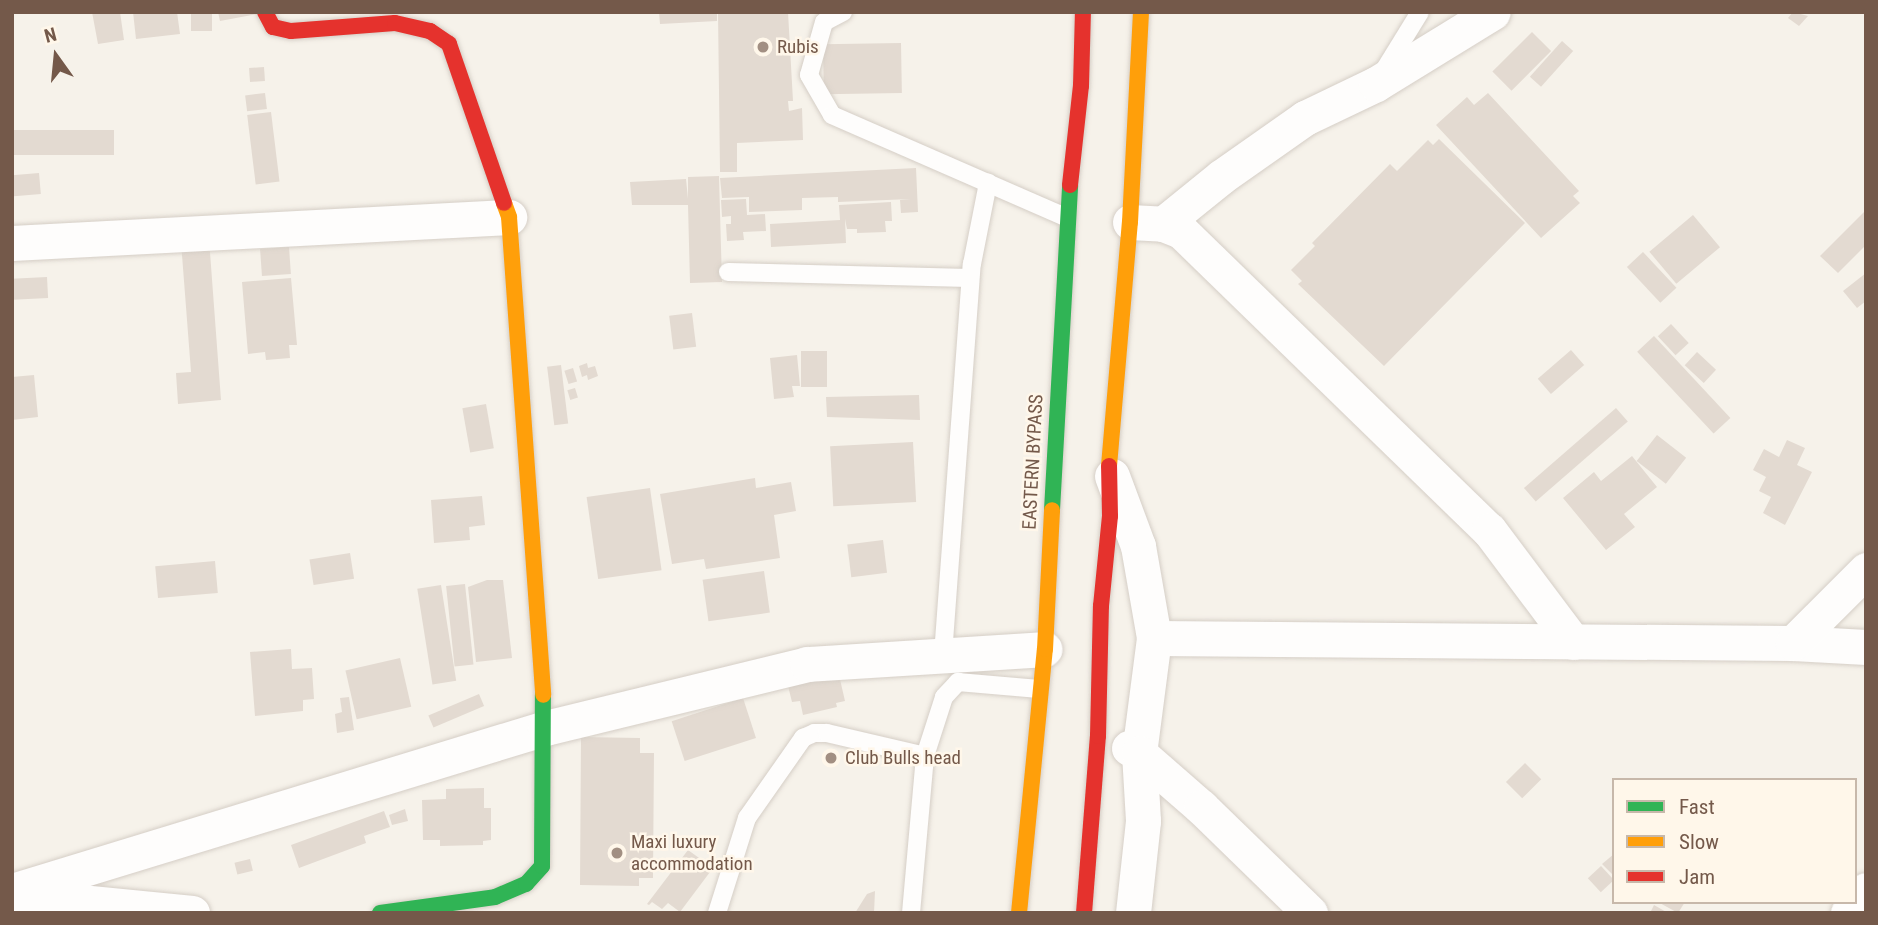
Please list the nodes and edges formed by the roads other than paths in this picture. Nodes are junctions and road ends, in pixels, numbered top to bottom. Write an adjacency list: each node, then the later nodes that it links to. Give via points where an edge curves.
1 (265, 12): 9 (main road, via 273,27 290,31 395,23 430,31 449,44)
2 (843, 12): 8 (lane, via 824,22 809,75 832,116)
3 (1083, 12): 10 (main road, EASTERN BYPASS, via 1081,86)
4 (1141, 12): 11 (main road)
5 (1420, 12): 7 (lane)
6 (1493, 12): 7 (street)
7 (1376, 83): 11 (street, via 1306,118)
8 (988, 183): 10 (lane); 14 (lane)
9 (509, 217): 12 (street); 24 (main road)
10 (1066, 217): 21 (main road, EASTERN BYPASS)
11 (1147, 223): 15 (main road); 18 (street, via 1181,231 1489,530)
12 (12, 243)
13 (728, 272): 14 (lane)
14 (971, 278): 22 (lane)
15 (1109, 470): 17 (street, via 1138,546); 25 (main road)
16 (1866, 570): 19 (street)
17 (1154, 638): 18 (street); 26 (street)
18 (1573, 642): 19 (street)
19 (1793, 643): 20 (street)
20 (1866, 647)
21 (1045, 649): 22 (street); 23 (main road, EASTERN BYPASS)
22 (943, 656): 24 (street, via 807,664)
23 (1039, 690): 27 (lane, via 958,682 944,697); 33 (main road, EASTERN BYPASS)
24 (545, 728): 28 (street); 30 (main road, via 542,866 526,884 495,897)
25 (1098, 736): 26 (street); 34 (main road)
26 (1139, 753): 35 (street, via 1143,821); 36 (street, via 1202,807)
27 (926, 755): 31 (lane, via 827,733 803,738 747,818); 32 (lane)
28 (12, 893): 29 (street)
29 (192, 913)
30 (380, 913)
31 (718, 913)
32 (911, 913)
33 (1019, 913)
34 (1084, 913)
35 (1133, 913)
36 (1310, 913)

